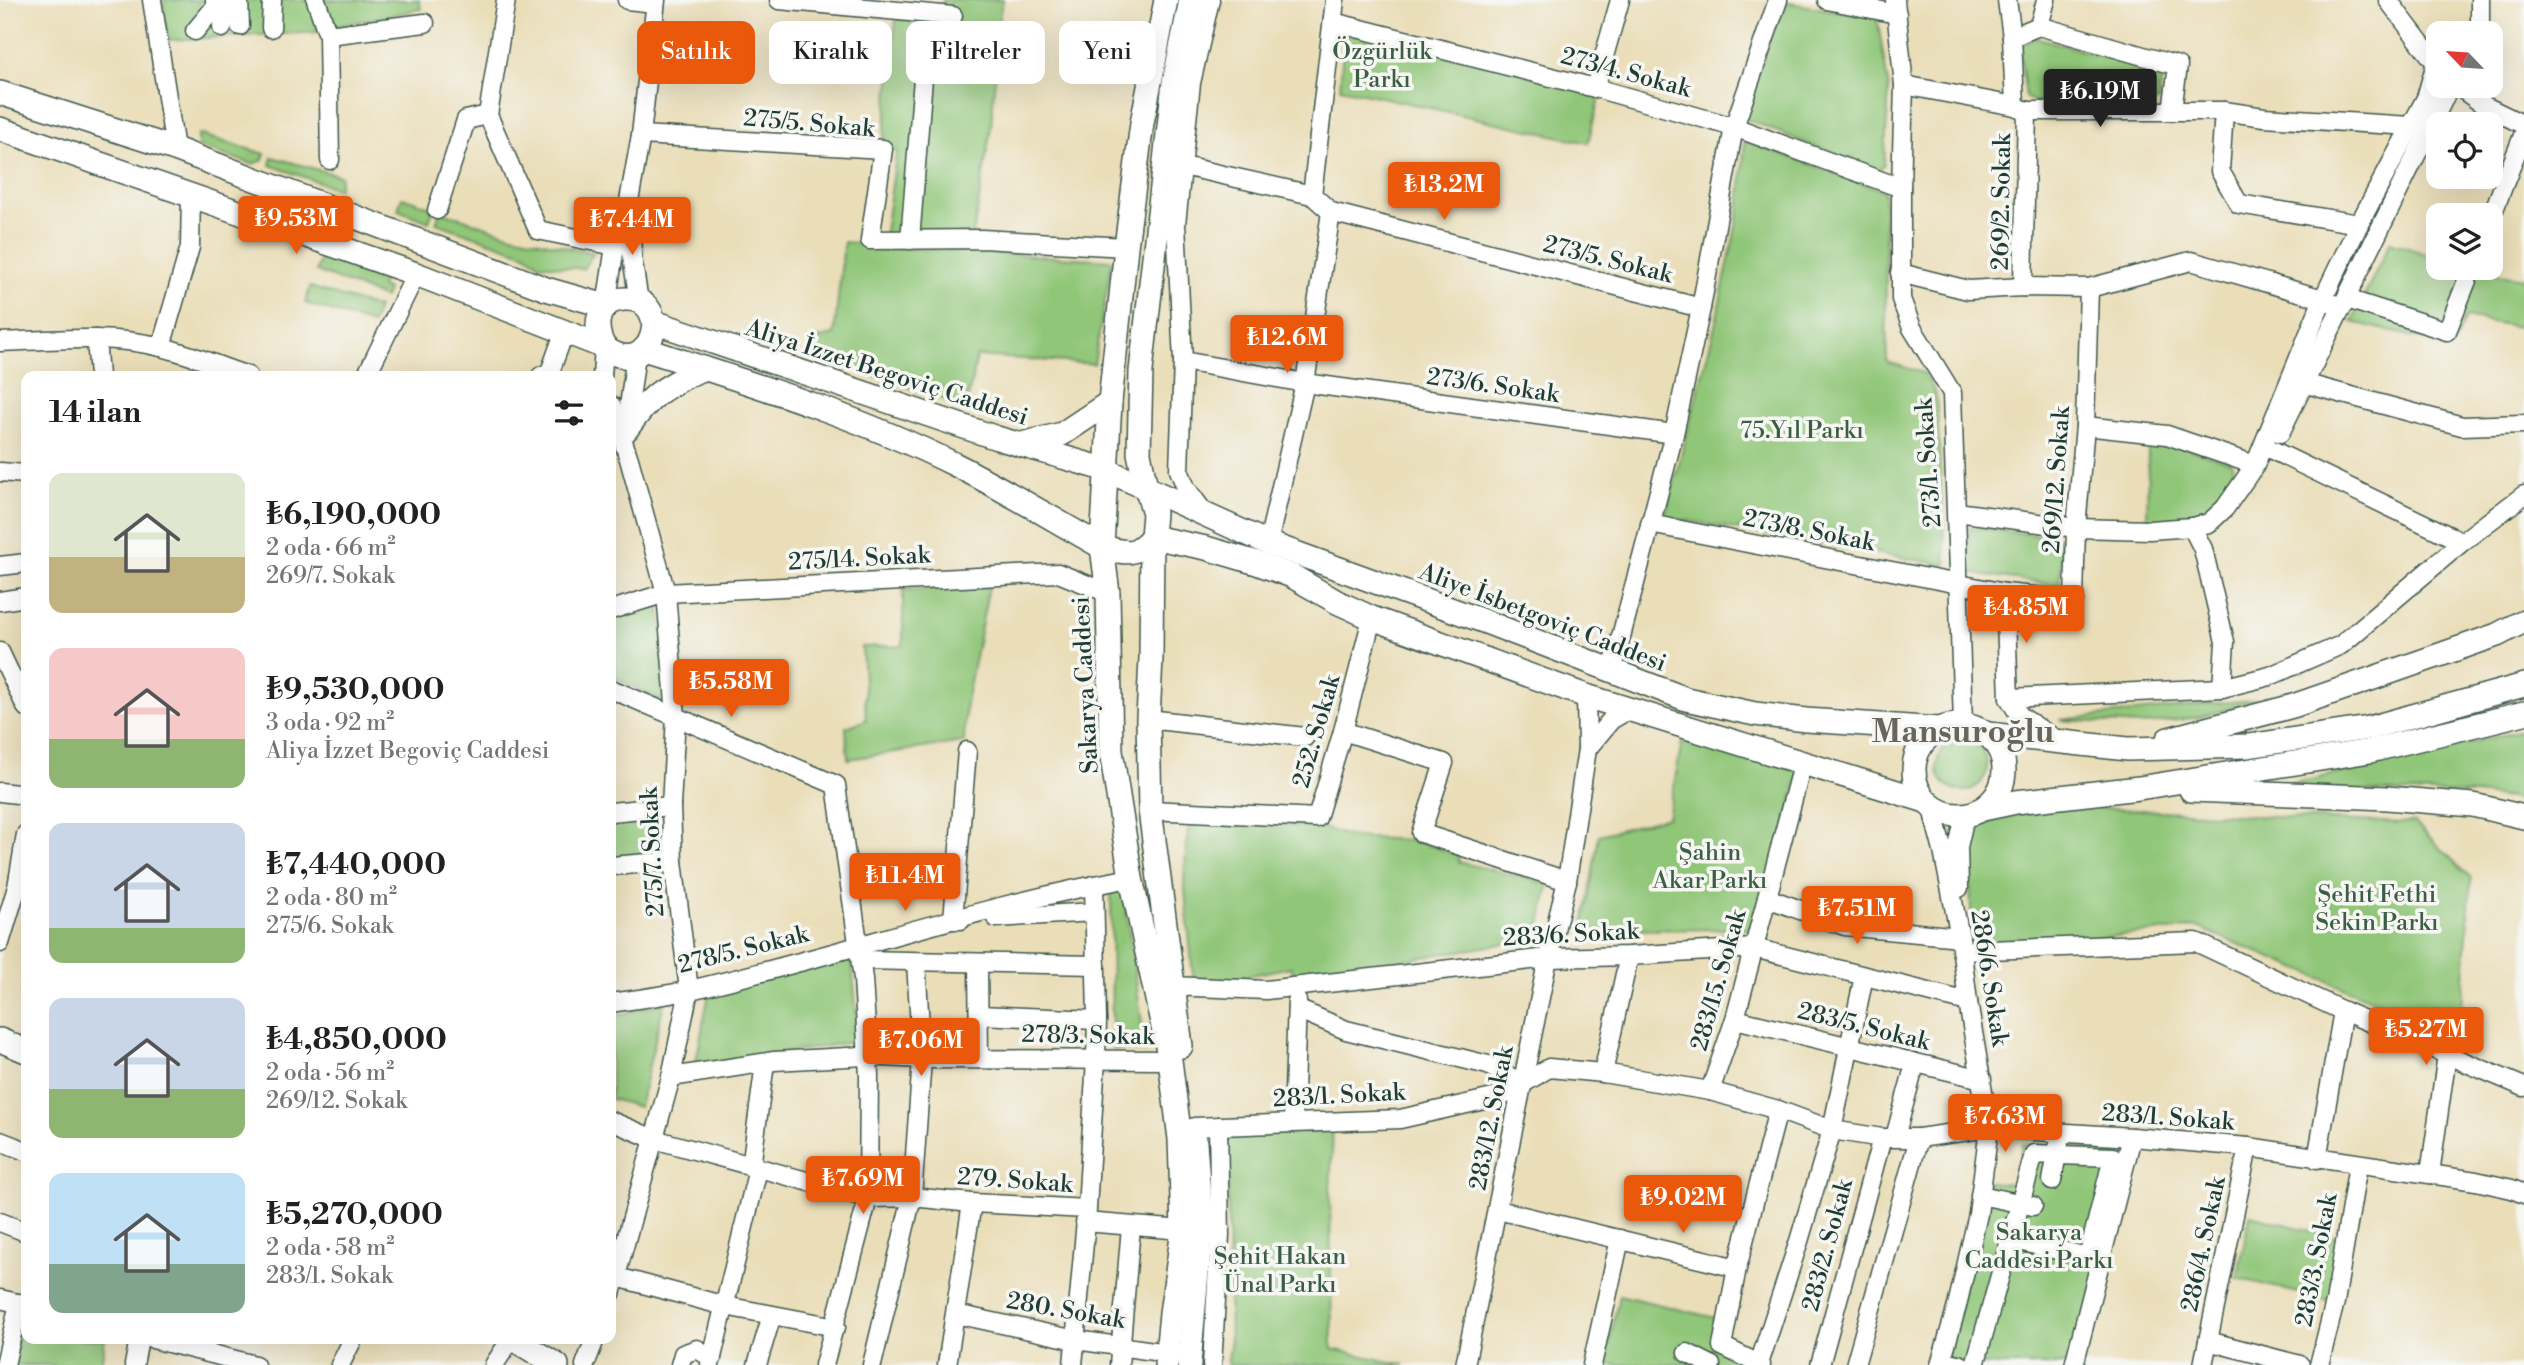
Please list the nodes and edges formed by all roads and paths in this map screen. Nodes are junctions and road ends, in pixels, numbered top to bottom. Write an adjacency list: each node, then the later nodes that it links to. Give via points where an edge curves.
1 (152, 0): 49 (street)
2 (272, 0): 27 (street)
3 (316, 0): 29 (street)
4 (506, 0): 42 (street)
5 (627, 0): 18 (street)
6 (779, 0): 19 (street)
7 (1167, 0): 62 (main road, Sakarya Caddesi, via 1142,123)
8 (1191, 0): 32 (main road)
9 (1210, 0): 32 (street)
10 (1335, 0): 23 (street)
11 (1620, 0): 34 (street)
12 (1778, 0): 45 (street)
13 (1827, 0): 21 (street)
14 (2007, 0): 30 (street, 269/2. Sokak)
15 (2046, 0): 25 (street)
16 (2388, 0): 31 (street)
17 (2480, 0): 22 (street)
18 (655, 1): 48 (street)
19 (812, 1): 60 (street, via 952,23 926,41)
20 (225, 3): 26 (street); 28 (street)
21 (1896, 7): 33 (street, 273/1. Sokak)
22 (2480, 21)
23 (1333, 22): 34 (street, 273/4. Sokak); 53 (street)
24 (425, 23): 29 (street)
25 (2039, 26): 30 (street); 40 (street, via 2178,65)
26 (231, 27)
27 (271, 28)
28 (195, 31)
29 (328, 35): 50 (street)
30 (2012, 37): 39 (street, 269/2. Sokak)
31 (2426, 50)
32 (1183, 82): 51 (street); 101 (main road, via 1141,371 1139,453)
33 (1904, 85): 39 (street); 52 (street, 273/1. Sokak)
34 (1595, 88): 45 (street, 273/4. Sokak)
35 (0, 93): 49 (main road)
36 (2426, 98): 44 (street)
37 (2444, 98): 70 (street)
38 (2485, 98): 43 (street)
39 (2021, 108): 40 (street); 66 (street, 269/2. Sokak)
40 (2172, 110): 41 (street)
41 (2224, 111): 44 (street); 59 (street, via 2220,171 2239,205)
42 (488, 115): 57 (street, via 466,120); 61 (street, via 538,230)
43 (2524, 125)
44 (2411, 126): 59 (street)
45 (1734, 127): 52 (street, 273/4. Sokak); 72 (street)
46 (0, 130): 54 (main road)
47 (2524, 133): 56 (street)
48 (641, 135): 55 (street); 60 (street, 275/5. Sokak, via 883,149 870,240)
49 (175, 149): 71 (main road, via 546,289)
50 (330, 160)
51 (1183, 166): 53 (street, 273/5. Sokak); 80 (street, via 1176,224)
52 (1901, 188): 63 (street, 273/1. Sokak)
53 (1312, 195): 58 (street, 273/5. Sokak)
54 (191, 196): 64 (main road); 77 (street, via 190,247)
55 (629, 201): 61 (street); 69 (street)
56 (2497, 203)
57 (437, 211)
58 (1331, 212): 72 (street, 273/5. Sokak); 87 (street)
59 (2359, 224): 68 (street)
60 (911, 240): 62 (street, 275/5. Sokak)
61 (615, 246): 71 (street)
62 (1126, 247): 89 (main road, Sakarya Caddesi)
63 (1900, 273): 66 (street, via 1968,290); 103 (street, 273/1. Sokak, via 1901,299 1912,328 1952,393)
64 (416, 274): 74 (main road); 84 (street)
65 (2467, 280): 70 (street, via 2447,331)
66 (2023, 287): 67 (street)
67 (2089, 288): 68 (street, via 2190,261); 92 (street, 269/12. Sokak)
68 (2323, 299): 70 (street); 97 (street)
69 (639, 302): 71 (main road, via 622,299); 73 (main road)
70 (2344, 303): 88 (street)
71 (606, 306): 78 (main road, via 598,318 597,333)
72 (1701, 308): 93 (street)
73 (654, 322): 79 (main road, via 653,337); 95 (main road, Aliya İzzet Begoviç Caddesi)
74 (564, 333): 78 (main road); 85 (street)
75 (96, 339): 76 (street); 77 (street); 82 (street)
76 (0, 342)
77 (161, 347): 83 (street)
78 (604, 347): 79 (main road, via 619,356); 86 (street)
79 (640, 352): 81 (main road); 94 (street)
80 (1183, 361): 87 (street, 273/6. Sokak); 104 (street, via 1179,470)
81 (703, 368): 94 (main road, via 664,387 645,404); 111 (main road, via 811,404 958,466)
82 (99, 371)
83 (233, 371)
84 (368, 371)
85 (550, 371)
86 (602, 371)
87 (1305, 383): 93 (street, 273/6. Sokak); 110 (street)
88 (2303, 383): 91 (street, via 2462,426); 96 (street)
89 (1110, 402): 95 (main road, via 1062,434); 98 (main road, Sakarya Caddesi)
90 (616, 416): 94 (street, 275/7. Sokak)
91 (2524, 424)
92 (2085, 426): 97 (street, via 2167,435); 107 (street, 269/12. Sokak)
93 (1674, 433): 105 (street)
94 (625, 436): 115 (street, 275/7. Sokak)
95 (1021, 444): 98 (main road, Aliya İzzet Begoviç Caddesi)
96 (2272, 450): 97 (street); 109 (street)
97 (2255, 465): 106 (street, via 2225,509 2209,523)
98 (1104, 469): 101 (main road, Aliya İzzet Begoviç Caddesi); 111 (main road, Sakarya Caddesi)
99 (0, 471): 100 (street)
100 (21, 473)
101 (1146, 487): 104 (main road, Aliye İsbetgoviç Caddesi); 108 (main road, via 1154,513)
102 (2524, 495): 109 (street)
103 (1957, 512): 107 (street); 114 (street, 273/1. Sokak)
104 (1206, 515): 110 (main road, Aliye İsbetgoviç Caddesi)
105 (1650, 524): 114 (street, 273/8. Sokak); 124 (street)
106 (2192, 527): 107 (street); 126 (street, via 2203,548 2225,642)
107 (2076, 528): 117 (street, 269/12. Sokak, via 2074,600)
108 (1152, 537): 111 (main road, via 1140,550); 121 (main road, via 1206,548 1293,576); 134 (main road)
109 (2462, 542): 126 (street, via 2341,645 2270,676)
110 (1268, 543): 124 (main road, Aliye İsbetgoviç Caddesi)
111 (1102, 547): 116 (main road, Sakarya Caddesi)
112 (21, 564): 113 (street)
113 (0, 566)
114 (1959, 584): 117 (street, 269/12. Sokak); 135 (street, 273/1. Sokak)
115 (666, 593): 116 (street, 275/14. Sokak, via 1058,573); 120 (street, 275/14. Sokak); 133 (street, 275/7. Sokak)
116 (1108, 593): 157 (main road, Sakarya Caddesi, via 1111,751)
117 (2005, 593): 130 (street)
118 (21, 598): 119 (street)
119 (0, 601)
120 (616, 608)
121 (1372, 618): 129 (main road); 137 (street, 252. Sokak)
122 (2524, 621): 142 (main road, via 2497,635 2293,706)
123 (0, 652): 128 (street)
124 (1612, 671): 136 (main road, Aliye İsbetgoviç Caddesi, via 1686,699 1755,714)
125 (2524, 685): 142 (main road, via 2369,727 2248,746)
126 (2222, 688): 130 (street)
127 (616, 691): 133 (street)
128 (21, 696)
129 (1586, 696): 131 (main road); 141 (street, 283/12. Sokak)
130 (2009, 698): 140 (street, via 2020,716)
131 (1630, 709): 141 (street, via 1611,720); 144 (main road)
132 (2524, 713): 145 (main road, via 2370,751)
133 (676, 716): 149 (street, 275/7. Sokak); 167 (street, via 836,785)
134 (1148, 719): 139 (street); 150 (main road)
135 (1963, 724): 136 (main road); 138 (main road)
136 (1939, 729): 148 (main road, via 1928,737 1915,759 1916,784)
137 (1343, 732): 150 (street, 252. Sokak, via 1317,818); 158 (street, via 1444,763 1421,833)
138 (1987, 734): 140 (main road); 152 (main road, via 2005,766 2000,790)
139 (1305, 737)
140 (2060, 742): 142 (main road)
141 (1587, 749): 158 (street, 283/12. Sokak)
142 (2128, 750)
143 (967, 751): 163 (street)
144 (1803, 761): 148 (main road); 161 (street, 283/15. Sokak)
145 (2139, 788): 152 (main road, via 2016,802); 153 (main road, via 2387,798 2473,805)
146 (0, 792): 147 (street)
147 (21, 794)
148 (1928, 803): 152 (main road, via 1941,812); 165 (street, 286/6. Sokak, via 1943,851)
149 (671, 806): 151 (street); 155 (street, 275/7. Sokak)
150 (1150, 810): 174 (main road)
151 (616, 812)
152 (1974, 812): 165 (street, via 1958,847)
153 (2524, 817)
154 (21, 856): 160 (street)
155 (673, 861): 156 (street); 176 (street, 275/7. Sokak)
156 (616, 866)
157 (1131, 878): 159 (street, 278/5. Sokak); 192 (main road, Sakarya Caddesi)
158 (1567, 880): 169 (street, 283/12. Sokak)
159 (1094, 885): 162 (street); 163 (street, 278/5. Sokak)
160 (14, 887): 164 (street)
161 (1767, 898): 165 (street, via 1845,926); 166 (street, 283/15. Sokak)
162 (1094, 912): 163 (street); 172 (street)
163 (953, 920): 167 (street, 278/5. Sokak)
164 (0, 943)
165 (1961, 944): 178 (street, 286/6. Sokak); 180 (street, via 2196,942)
166 (1754, 948): 168 (street, 283/6. Sokak); 173 (street, 283/6. Sokak); 182 (street, 283/15. Sokak)
167 (861, 952): 170 (street, 278/5. Sokak); 176 (street, 278/5. Sokak); 188 (street)
168 (1629, 956): 169 (street, 283/6. Sokak); 195 (street)
169 (1548, 958): 175 (street, 283/6. Sokak); 198 (street, 283/12. Sokak)
170 (916, 962): 171 (street, 278/5. Sokak); 189 (street)
171 (978, 964): 172 (street, 278/5. Sokak); 181 (street)
172 (1097, 965): 183 (street)
173 (1864, 976): 178 (street, 283/6. Sokak); 185 (street)
174 (1172, 986): 175 (street, 283/6. Sokak, via 1266,990); 205 (main road)
175 (1298, 986): 179 (street)
176 (689, 990): 177 (street, 278/5. Sokak); 196 (street, 275/7. Sokak)
177 (616, 1002)
178 (1968, 1002): 197 (street, 286/6. Sokak)
179 (1297, 1009): 198 (street, 283/1. Sokak, via 1346,1030 1488,1065); 203 (street)
180 (2343, 1012): 187 (street); 217 (street)
181 (979, 1015): 183 (street); 190 (street)
182 (1735, 1019): 185 (street, 283/5. Sokak); 200 (street, 283/15. Sokak)
183 (1097, 1020): 191 (street)
184 (0, 1040): 186 (main road)
185 (1848, 1047): 194 (street, 283/5. Sokak); 207 (street)
186 (21, 1049)
187 (2446, 1054): 199 (street); 220 (street)
188 (866, 1056): 189 (street, 278/3. Sokak); 193 (street, 278/3. Sokak); 225 (street)
189 (922, 1059): 190 (street, 278/3. Sokak); 224 (street)
190 (979, 1059): 191 (street, 278/3. Sokak)
191 (1096, 1059): 192 (street, 278/3. Sokak); 230 (street)
192 (1170, 1060): 234 (main road, Sakarya Caddesi, via 1180,1139)
193 (765, 1063): 196 (street, 278/3. Sokak); 219 (street)
194 (1915, 1064): 197 (street, 283/5. Sokak); 210 (street, 283/2. Sokak)
195 (1603, 1073): 198 (street, 283/1. Sokak, via 1549,1068); 200 (street, 283/1. Sokak)
196 (671, 1077): 212 (street, 275/7. Sokak)
197 (1982, 1079): 206 (street, 286/6. Sokak)
198 (1523, 1084): 203 (street, 283/1. Sokak, via 1502,1097 1400,1119); 229 (street, 283/12. Sokak)
199 (2524, 1087)
200 (1710, 1091): 201 (street, 283/1. Sokak)
201 (1778, 1110): 207 (street, 283/1. Sokak); 237 (street)
202 (616, 1123): 212 (street, 279. Sokak)
203 (1293, 1123): 204 (street, 283/1. Sokak)
204 (1218, 1126): 205 (street, 283/1. Sokak); 277 (street, via 1220,1235)
205 (1194, 1127): 276 (main road, via 1201,1224)
206 (1989, 1128): 208 (street, 283/1. Sokak); 211 (street, 283/1. Sokak); 223 (street, 286/6. Sokak)
207 (1832, 1130): 210 (street, 283/1. Sokak); 261 (street)
208 (2060, 1134): 209 (street, 283/1. Sokak); 216 (street)
209 (2132, 1137): 214 (street, 283/1. Sokak); 226 (street)
210 (1888, 1138): 211 (street, 283/1. Sokak); 281 (street, 283/2. Sokak)
211 (1919, 1138): 282 (street)
212 (654, 1139): 219 (street, 279. Sokak); 238 (street, 275/7. Sokak)
213 (0, 1141): 215 (street)
214 (2248, 1147): 217 (street, 283/1. Sokak); 248 (street, 286/4. Sokak)
215 (21, 1149)
216 (2057, 1155): 221 (street); 226 (street, via 2113,1157); 228 (street, via 2034,1154)
217 (2317, 1159): 218 (street, 283/1. Sokak)
218 (2358, 1165): 220 (street, 283/1. Sokak); 288 (street, 283/3. Sokak)
219 (755, 1168): 225 (street, 279. Sokak); 242 (street)
220 (2430, 1174): 222 (street, 283/1. Sokak)
221 (2052, 1181)
222 (2524, 1194)
223 (1980, 1195): 228 (street); 260 (street, 286/6. Sokak)
224 (912, 1197): 225 (street, 279. Sokak); 227 (street, 279. Sokak); 272 (street)
225 (868, 1198): 246 (street)
226 (2101, 1202): 235 (street, via 2088,1257); 285 (street)
227 (972, 1203): 230 (street, 279. Sokak); 244 (street)
228 (2026, 1204): 235 (street)
229 (1498, 1210): 236 (street); 278 (street, 283/12. Sokak)
230 (1086, 1215): 232 (street, 279. Sokak); 247 (street)
231 (0, 1222): 233 (street)
232 (1131, 1227): 234 (street, 279. Sokak); 255 (street)
233 (21, 1230)
234 (1183, 1230): 257 (main road, Sakarya Caddesi)
235 (2010, 1239): 284 (street)
236 (1620, 1240): 237 (street); 279 (street)
237 (1737, 1268): 261 (street, via 1722,1346)
238 (616, 1278)
239 (616, 1285): 242 (street)
240 (0, 1300): 241 (street)
241 (21, 1304)
242 (725, 1306): 245 (street); 259 (street)
243 (21, 1311): 262 (street)
244 (956, 1314): 247 (street, 280. Sokak); 273 (street)
245 (772, 1315): 246 (street); 270 (street)
246 (836, 1326): 271 (street)
247 (1076, 1340): 255 (street, 280. Sokak); 274 (street)
248 (2208, 1341): 286 (street); 287 (street, 286/4. Sokak)
249 (138, 1344): 263 (street)
250 (169, 1344): 258 (street)
251 (344, 1344): 265 (street)
252 (509, 1344): 266 (street)
253 (521, 1344): 267 (main road)
254 (593, 1344): 268 (street)
255 (1122, 1346): 257 (street, 280. Sokak); 275 (street)
256 (1687, 1353): 280 (street)
257 (1167, 1359)
258 (223, 1361): 264 (street)
259 (711, 1361): 269 (street, via 697,1349 683,1354)
260 (1941, 1362): 283 (street)
261 (1760, 1364)
262 (5, 1365)
263 (134, 1365)
264 (255, 1365)
265 (340, 1365)
266 (494, 1365)
267 (557, 1365)
268 (585, 1365)
269 (680, 1365)
270 (757, 1365)
271 (824, 1365)
272 (872, 1365)
273 (947, 1365)
274 (1073, 1365)
275 (1119, 1365)
276 (1189, 1365)
277 (1212, 1365)
278 (1465, 1365)
279 (1592, 1365)
280 (1711, 1365)
281 (1821, 1365)
282 (1855, 1365)
283 (1961, 1365)
284 (1975, 1365)
285 (2074, 1365)
286 (2203, 1365)
287 (2300, 1365)
288 (2319, 1365)

